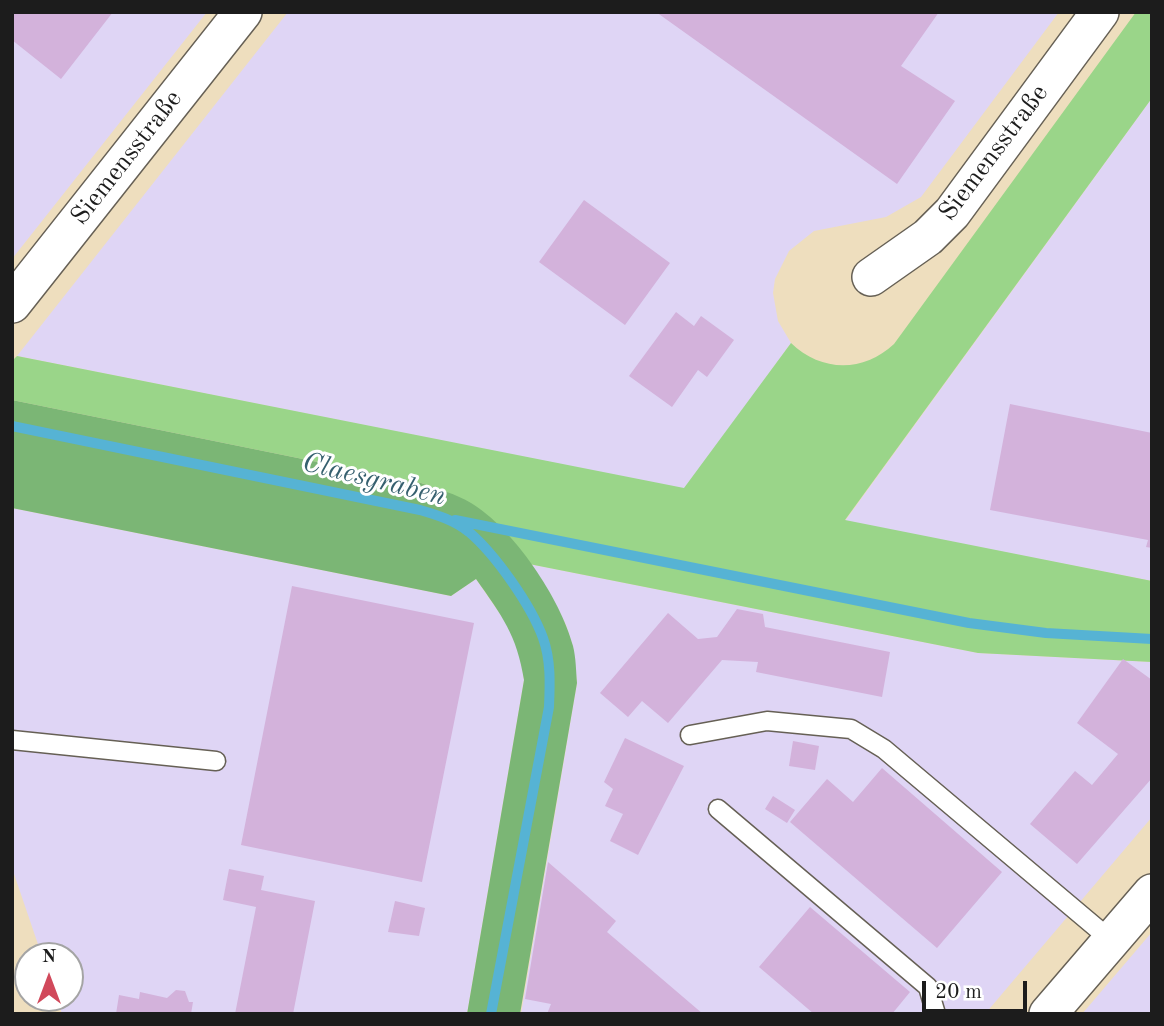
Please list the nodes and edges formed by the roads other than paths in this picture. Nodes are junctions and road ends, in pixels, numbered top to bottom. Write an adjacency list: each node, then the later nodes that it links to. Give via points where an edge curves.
1 (243, 12): 4 (street, Siemensstraße)
2 (1100, 12): 3 (street, Siemensstraße, via 952,213 928,237)
3 (871, 277)
4 (12, 304)
5 (690, 735): 10 (lane, via 767,721 852,729 884,749)
6 (12, 740): 7 (lane)
7 (216, 761)
8 (718, 809): 11 (lane, via 928,987)
9 (1152, 893): 10 (street)
10 (1112, 940): 12 (street)
11 (936, 1014)
12 (1048, 1014)

